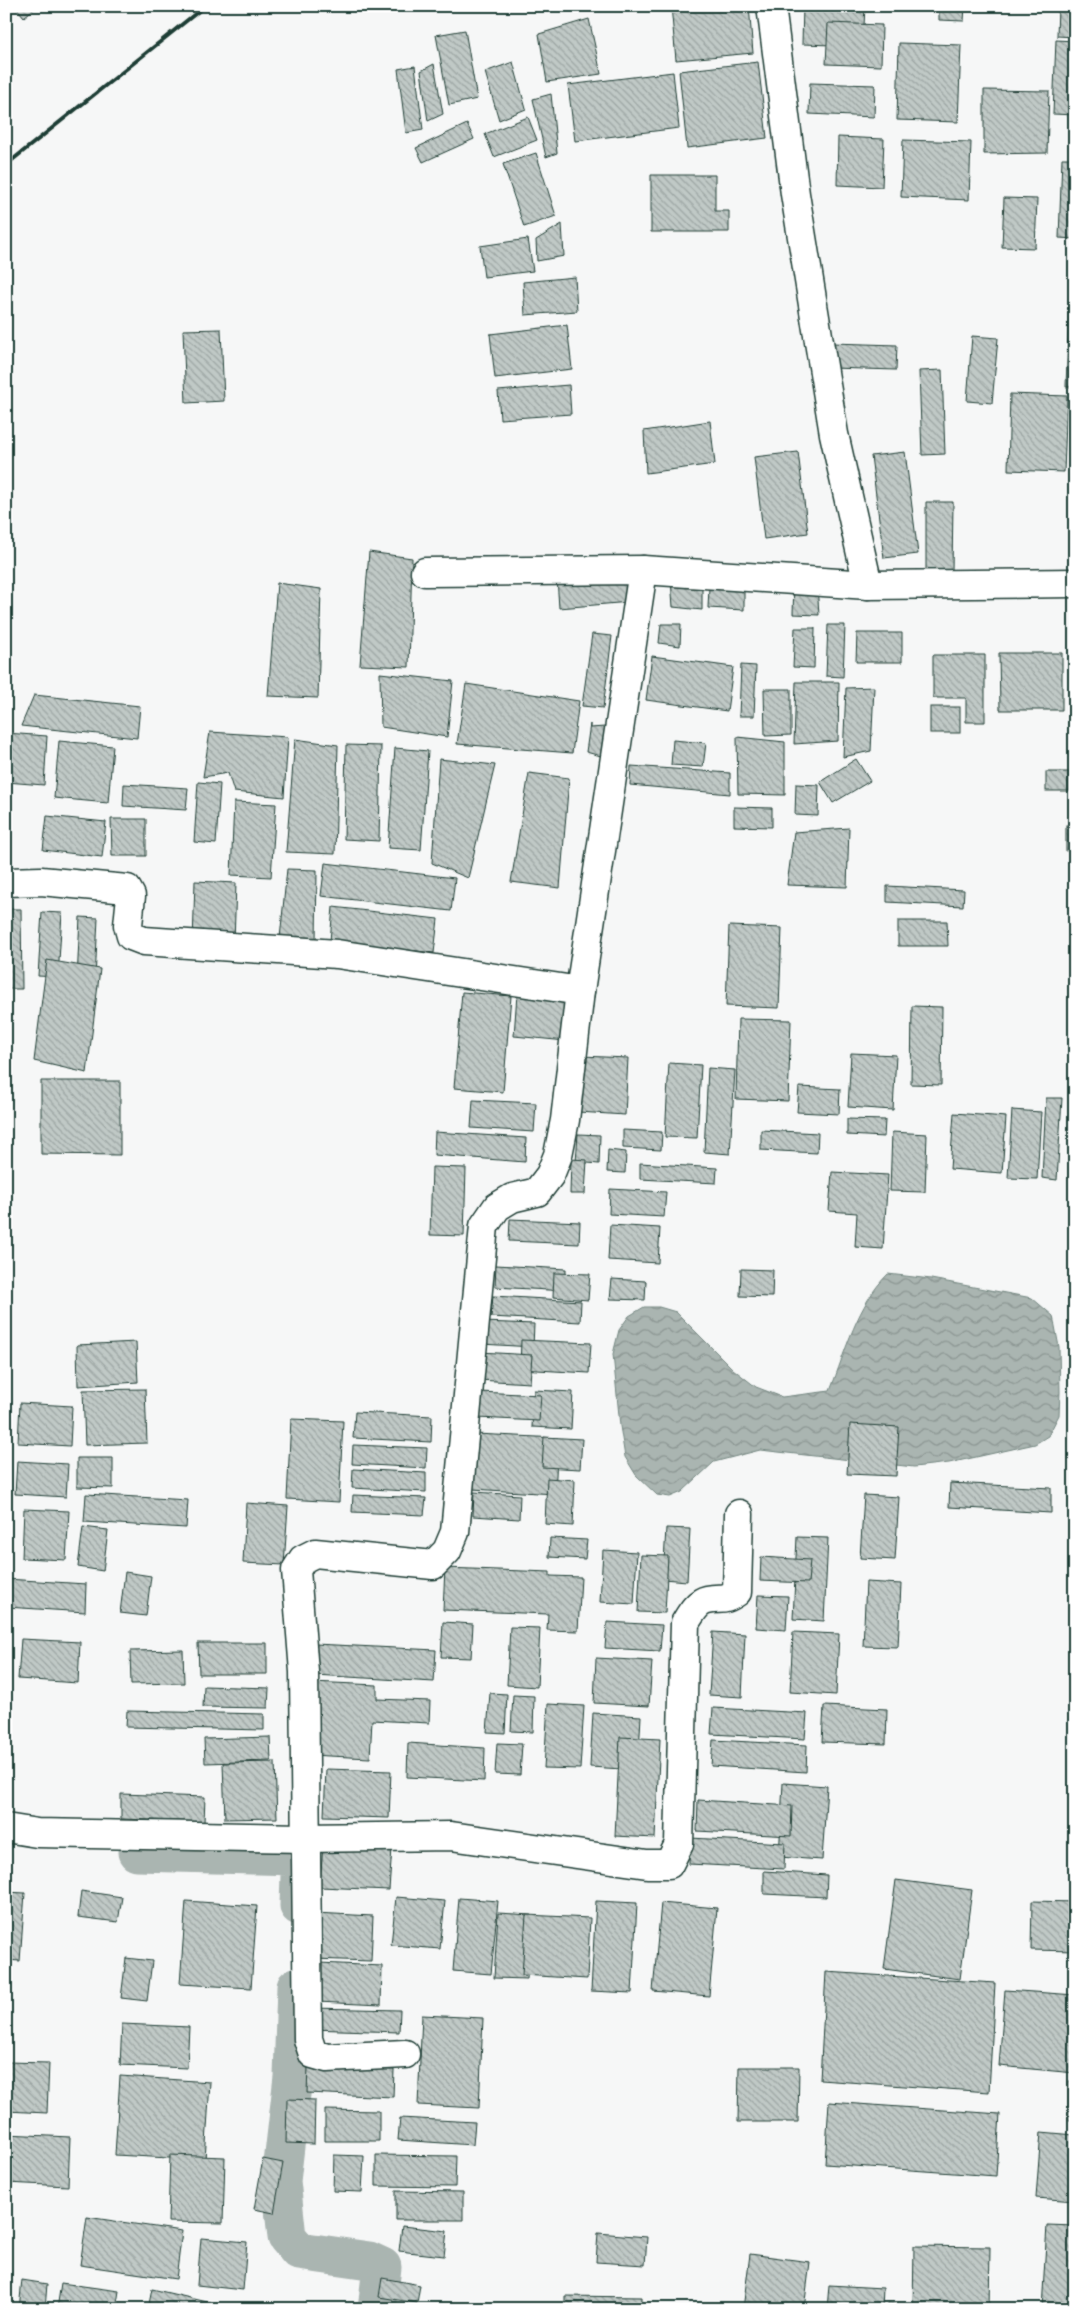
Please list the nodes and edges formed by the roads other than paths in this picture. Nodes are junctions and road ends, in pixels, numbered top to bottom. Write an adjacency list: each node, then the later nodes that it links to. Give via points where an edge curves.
1 (772, 6): 5 (street, via 795,194 834,434)
2 (643, 570): 3 (street); 5 (street); 7 (street)
3 (425, 572)
4 (1075, 583): 5 (street)
5 (868, 585)
6 (6, 882): 7 (street, via 40,881 127,889 131,896 128,925 131,936 144,941 336,954)
7 (580, 991): 10 (street, via 565,1120 550,1175 537,1192 512,1198 497,1207 484,1226 455,1532 447,1551 433,1565 315,1553 303,1558 296,1570 304,1672)
8 (739, 1514): 10 (street, via 737,1592 726,1600 705,1600 685,1623 679,1844 669,1864 647,1864 451,1836)
9 (6, 1828): 10 (street, via 37,1833)
10 (304, 1838): 11 (street, via 308,2039 313,2054 327,2058)
11 (405, 2054)

